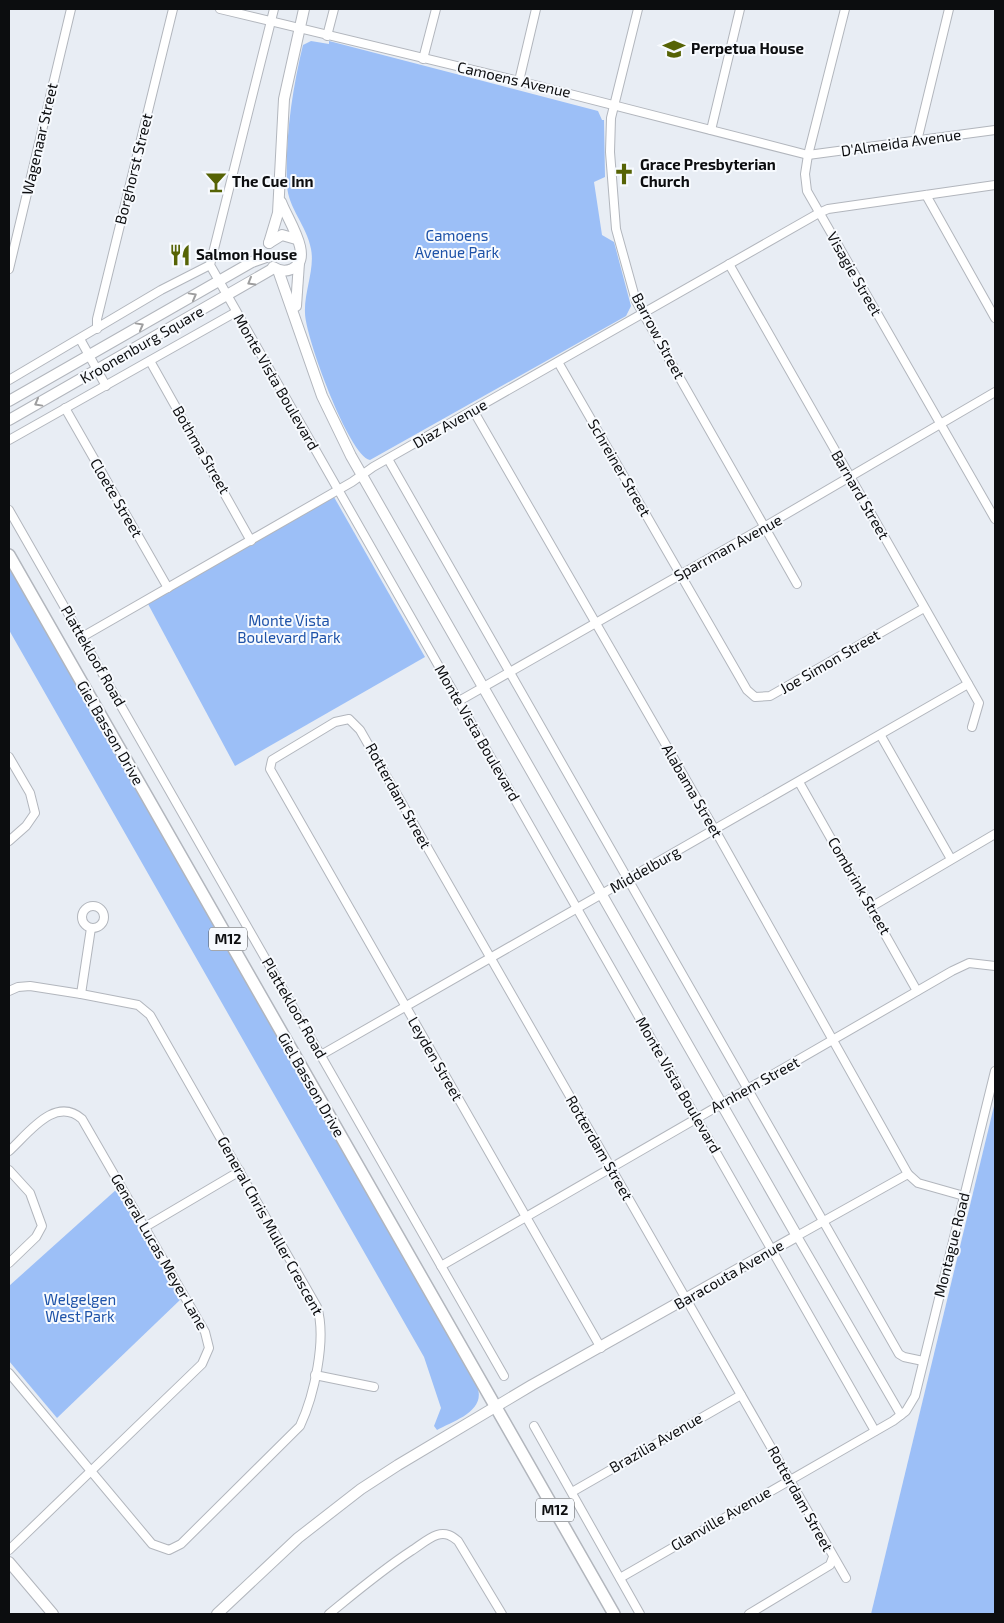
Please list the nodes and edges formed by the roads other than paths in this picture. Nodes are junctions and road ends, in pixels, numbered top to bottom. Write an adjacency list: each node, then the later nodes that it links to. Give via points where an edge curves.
1 (71, 9): 33 (street, Wagenaar Street)
2 (173, 9): 41 (street, Borghorst Street)
3 (220, 9): 13 (street, Camoens Avenue)
4 (274, 9): 13 (street)
5 (304, 9): 14 (main road)
6 (334, 9): 15 (street)
7 (436, 9): 16 (street)
8 (536, 9): 17 (street)
9 (638, 9): 18 (street, Barrow Street)
10 (740, 9): 19 (street)
11 (845, 9): 22 (street, Visagie Street)
12 (949, 9): 21 (street)
13 (271, 21): 14 (street, Camoens Avenue); 32 (street)
14 (299, 28): 15 (street, Camoens Avenue); 25 (main road, via 284,99)
15 (327, 36): 16 (street, Camoens Avenue)
16 (423, 59): 17 (street, Camoens Avenue)
17 (519, 81): 18 (street, Camoens Avenue)
18 (614, 105): 19 (street, Camoens Avenue); 38 (street, Barrow Street, via 610,152 616,229 636,301)
19 (711, 130): 22 (street, Camoens Avenue)
20 (995, 130): 21 (street, D'Almeida Avenue)
21 (917, 140): 22 (street, D'Almeida Avenue)
22 (808, 155): 26 (street, Visagie Street, via 805,184)
23 (995, 185): 24 (street)
24 (926, 195): 26 (street); 39 (street)
25 (279, 198): 27 (main road); 28 (main road, via 276,225)
26 (819, 213): 31 (street, Diaz Avenue); 54 (street, Visagie Street)
27 (296, 239): 28 (main road, via 282,235); 30 (main road, via 302,250)
28 (269, 243): 29 (main road)
29 (266, 257): 34 (main road); 35 (main road, Kroonenburg Square)
30 (299, 263): 34 (main road, via 290,270); 40 (main road, Monte Vista Boulevard, via 295,299)
31 (729, 264): 38 (street, Diaz Avenue); 58 (street, Barnard Street)
32 (210, 265): 35 (street, Monte Vista Boulevard); 41 (street)
33 (9, 269)
34 (276, 269): 36 (main road, Kroonenburg Square, one-way to 36); 40 (main road, Monte Vista Boulevard)
35 (219, 282): 36 (street, Monte Vista Boulevard); 43 (main road, Kroonenburg Square, one-way to 35)
36 (227, 296): 37 (street, Monte Vista Boulevard); 46 (main road, Kroonenburg Square)
37 (236, 312): 44 (street, Kroonenburg Square); 59 (street, Monte Vista Boulevard)
38 (644, 313): 45 (street, Diaz Avenue); 62 (street, Barrow Street)
39 (995, 318)
40 (298, 324): 57 (main road, Monte Vista Boulevard, via 322,396)
41 (96, 329): 42 (street)
42 (80, 339): 43 (street); 47 (street)
43 (89, 355): 46 (street); 50 (main road, Kroonenburg Square)
44 (150, 361): 48 (street, Kroonenburg Square); 63 (street, Bothma Street)
45 (558, 362): 52 (street, Diaz Avenue); 65 (street, Schreiner Street)
46 (98, 370): 48 (street); 53 (main road, Kroonenburg Square, one-way to 53)
47 (9, 380)
48 (106, 386): 51 (street, Kroonenburg Square)
49 (995, 392): 54 (street, Sparrman Avenue)
50 (9, 401)
51 (65, 408): 55 (street, Kroonenburg Square); 67 (street, Cloete Street)
52 (473, 410): 56 (street, Diaz Avenue); 69 (street, Alabama Street)
53 (9, 420)
54 (941, 425): 58 (street, Sparrman Avenue); 61 (street, Visagie Street)
55 (9, 440)
56 (388, 459): 57 (street, Diaz Avenue); 71 (street)
57 (362, 474): 59 (street, Diaz Avenue); 73 (main road, Monte Vista Boulevard)
58 (850, 478): 62 (street, Sparrman Avenue); 68 (street, Barnard Street)
59 (338, 490): 63 (street, Diaz Avenue); 74 (street, Monte Vista Boulevard)
60 (9, 510): 70 (street, Plattekloof Road)
61 (995, 519)
62 (764, 527): 65 (street, Sparrman Avenue); 66 (street, Barrow Street)
63 (251, 541): 67 (street, Diaz Avenue)
64 (9, 555): 122 (main road, Giel Basson Drive / M12)
65 (679, 575): 68 (street, Joe Simon Street, via 747,690 755,697 770,696); 69 (street, Sparrman Avenue)
66 (797, 584)
67 (168, 588): 70 (street, Diaz Avenue)
68 (924, 608): 72 (street, Barnard Street)
69 (595, 622): 71 (street, Sparrman Avenue); 80 (street, Alabama Street)
70 (82, 637): 96 (street, Plattekloof Road)
71 (509, 671): 73 (street, Sparrman Avenue); 84 (street)
72 (968, 684): 75 (street, Barnard Street, via 979,703); 76 (street, Middelburg)
73 (483, 686): 74 (street, Sparrman Avenue); 85 (main road, Monte Vista Boulevard)
74 (459, 701): 87 (street, Monte Vista Boulevard)
75 (972, 727)
76 (881, 736): 79 (street, Middelburg); 83 (street)
77 (9, 757): 82 (street, via 30,793 35,813)
78 (270, 769): 89 (street, Rotterdam Street, via 272,760 335,722 349,719 360,730); 94 (street, Leyden Street)
79 (799, 782): 80 (street, Middelburg); 86 (street, Combrink Street)
80 (715, 830): 84 (street, Middelburg); 95 (street, Alabama Street)
81 (995, 834): 83 (street)
82 (9, 841)
83 (951, 859): 86 (street)
84 (628, 880): 85 (street, Middelburg); 98 (street)
85 (603, 894): 87 (street, Middelburg); 99 (main road, Monte Vista Boulevard)
86 (871, 906): 92 (street, Combrink Street)
87 (577, 908): 89 (street, Middelburg); 100 (street, Monte Vista Boulevard)
88 (91, 928): 93 (street)
89 (490, 959): 94 (street, Middelburg); 102 (street, Rotterdam Street)
90 (995, 966): 92 (street, Arnhem Street, via 969,963)
91 (9, 991): 93 (street, General Chris Muller Crescent, via 30,986)
92 (918, 991): 95 (street, Arnhem Street)
93 (81, 994): 104 (street, General Chris Muller Crescent, via 138,1005 150,1015)
94 (406, 1007): 96 (street, Middelburg); 107 (street, Leyden Street)
95 (833, 1041): 98 (street, Arnhem Street); 105 (street, Alabama Street)
96 (321, 1055): 113 (street, Plattekloof Road)
97 (995, 1071): 106 (street, Montague Road)
98 (748, 1089): 99 (street, Arnhem Street); 108 (street)
99 (722, 1103): 100 (street, Arnhem Street); 110 (main road, Monte Vista Boulevard)
100 (696, 1118): 102 (street, Arnhem Street); 111 (street, Monte Vista Boulevard)
101 (9, 1151): 109 (street, General Lucas Meyer Lane, via 49,1114 62,1110 79,1115)
102 (610, 1168): 107 (street, Arnhem Street); 114 (street, Rotterdam Street)
103 (9, 1170): 112 (street, via 30,1194 42,1226 36,1237)
104 (240, 1171): 109 (street); 118 (street, General Chris Muller Crescent, via 317,1307 322,1333)
105 (908, 1174): 106 (street, via 924,1186); 108 (street, Baracouta Avenue)
106 (964, 1196): 116 (street, Montague Road)
107 (526, 1217): 113 (street, Arnhem Street); 115 (street, Leyden Street)
108 (823, 1221): 110 (street, Baracouta Avenue); 116 (street, via 899,1354)
109 (145, 1227): 126 (street, General Lucas Meyer Lane, via 208,1338 208,1353 202,1364)
110 (797, 1236): 111 (main road, Baracouta Avenue); 123 (street, Monte Vista Boulevard)
111 (773, 1251): 114 (main road, Baracouta Avenue); 125 (street, Monte Vista Boulevard)
112 (9, 1263)
113 (441, 1266): 119 (street, Plattekloof Road)
114 (687, 1299): 115 (main road, Baracouta Avenue); 121 (street, Rotterdam Street)
115 (601, 1348): 122 (main road, Baracouta Avenue)
116 (923, 1361): 123 (street, Montague Road, via 913,1401)
117 (9, 1373): 126 (street)
118 (315, 1375): 120 (street); 126 (street, General Chris Muller Crescent, via 305,1416 292,1436 175,1548 162,1549 152,1544)
119 (504, 1376)
120 (374, 1387)
121 (741, 1394): 127 (street, Rotterdam Street); 128 (street, Brazilia Avenue)
122 (496, 1408): 136 (main road, Baracouta Avenue, via 361,1489 298,1538); 139 (main road, Giel Basson Drive / M12)
123 (901, 1415): 125 (street, Glanville Avenue)
124 (534, 1426): 128 (street)
125 (876, 1431): 127 (street, Glanville Avenue)
126 (91, 1471): 129 (street, General Lucas Meyer Lane)
127 (789, 1480): 130 (street, Rotterdam Street); 132 (street, Glanville Avenue)
128 (572, 1492): 132 (street)
129 (9, 1550)
130 (833, 1557): 133 (street, Rotterdam Street); 134 (street, via 830,1565)
131 (9, 1562): 135 (main road)
132 (620, 1578): 140 (street)
133 (846, 1578)
134 (762, 1611): 141 (street)
135 (53, 1614)
136 (217, 1614)
137 (329, 1614): 138 (street, via 390,1565 437,1535 444,1534 458,1541)
138 (502, 1614)
139 (614, 1614)
140 (640, 1614)
141 (749, 1614)

